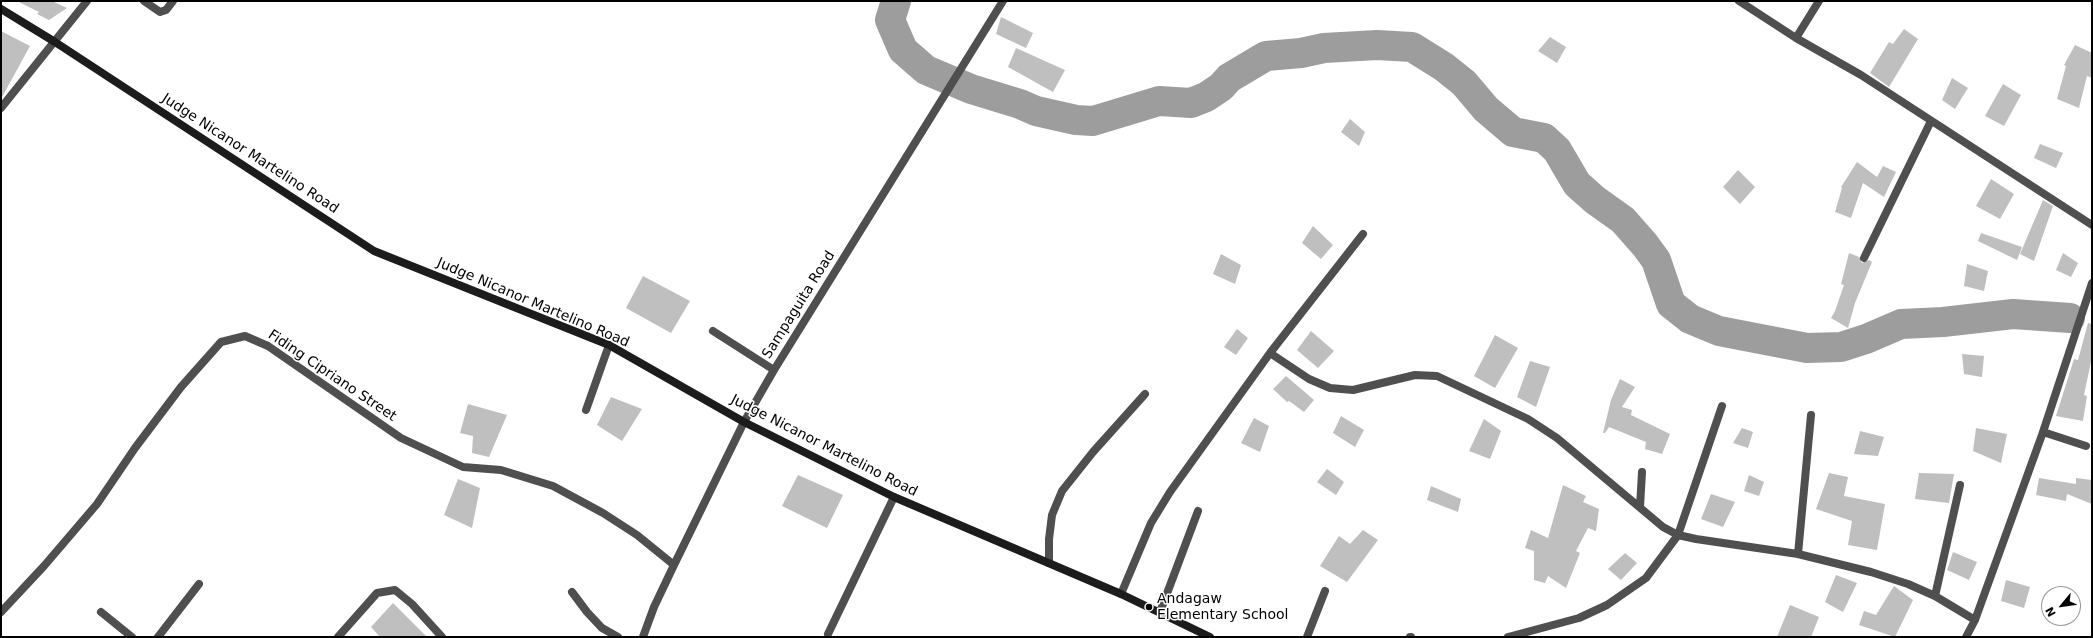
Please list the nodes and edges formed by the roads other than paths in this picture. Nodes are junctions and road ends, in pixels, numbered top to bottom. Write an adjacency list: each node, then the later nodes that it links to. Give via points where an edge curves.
1 (87, 1): 9 (street)
2 (144, 1): 3 (street, via 160,12 166,10)
3 (173, 1)
4 (1003, 1): 19 (street, Sampaguita Road)
5 (1740, 1): 8 (street)
6 (1819, 1): 8 (street)
7 (1, 9): 9 (street, Judge Nicanor Martelino Road)
8 (1796, 38): 11 (street, via 1861,75)
9 (55, 42): 10 (street); 17 (street, Judge Nicanor Martelino Road, via 374,251)
10 (1, 108)
11 (1930, 121): 12 (street); 14 (street)
12 (2092, 225)
13 (1363, 234): 18 (street)
14 (1864, 258)
15 (2092, 283): 25 (street)
16 (713, 331): 19 (street)
17 (609, 345): 22 (street); 24 (street, Judge Nicanor Martelino Road)
18 (1270, 354): 30 (street, via 1309,379 1330,388 1353,390 1415,375 1437,376 1528,419 1557,438); 39 (street, via 1170,492 1151,523)
19 (774, 370): 24 (street, Sampaguita Road)
20 (1145, 394): 34 (street, via 1062,491 1052,515)
21 (1722, 406): 32 (street)
22 (586, 410)
23 (1811, 415): 33 (street)
24 (744, 422): 29 (street, Judge Nicanor Martelino Road); 35 (street, Sampaguita Road)
25 (2043, 432): 26 (street); 44 (street)
26 (2086, 446)
27 (1642, 472): 30 (street)
28 (1960, 485): 40 (street)
29 (894, 497): 34 (street, Judge Nicanor Martelino Road); 45 (street)
30 (1640, 507): 32 (street, via 1663,527)
31 (1198, 511): 43 (street)
32 (1678, 535): 33 (street); 54 (street, via 1646,578 1607,605 1579,618)
33 (1798, 554): 40 (street, via 1871,572)
34 (1049, 563): 39 (street, Judge Nicanor Martelino Road)
35 (674, 564): 41 (street, Fiding Cipriano Street, via 603,513 553,486 501,470 463,467 402,438 268,346 245,336 221,342 180,387 97,504); 51 (street, Sampaguita Road)
36 (199, 584): 47 (street)
37 (1325, 591): 53 (street)
38 (572, 592): 50 (street, via 586,612 602,628)
39 (1121, 594): 43 (street, Judge Nicanor Martelino Road)
40 (1935, 596): 44 (street)
41 (1, 612)
42 (100, 612): 46 (street)
43 (1160, 612): 52 (street, Judge Nicanor Martelino Road)
44 (1975, 620): 55 (street)
45 (828, 634)
46 (132, 637)
47 (158, 637)
48 (338, 637): 49 (street, via 377,593 395,590 412,604)
49 (442, 637)
50 (618, 637)
51 (643, 637)
52 (1210, 637)
53 (1307, 637)
54 (1508, 637)
55 (1966, 637)

